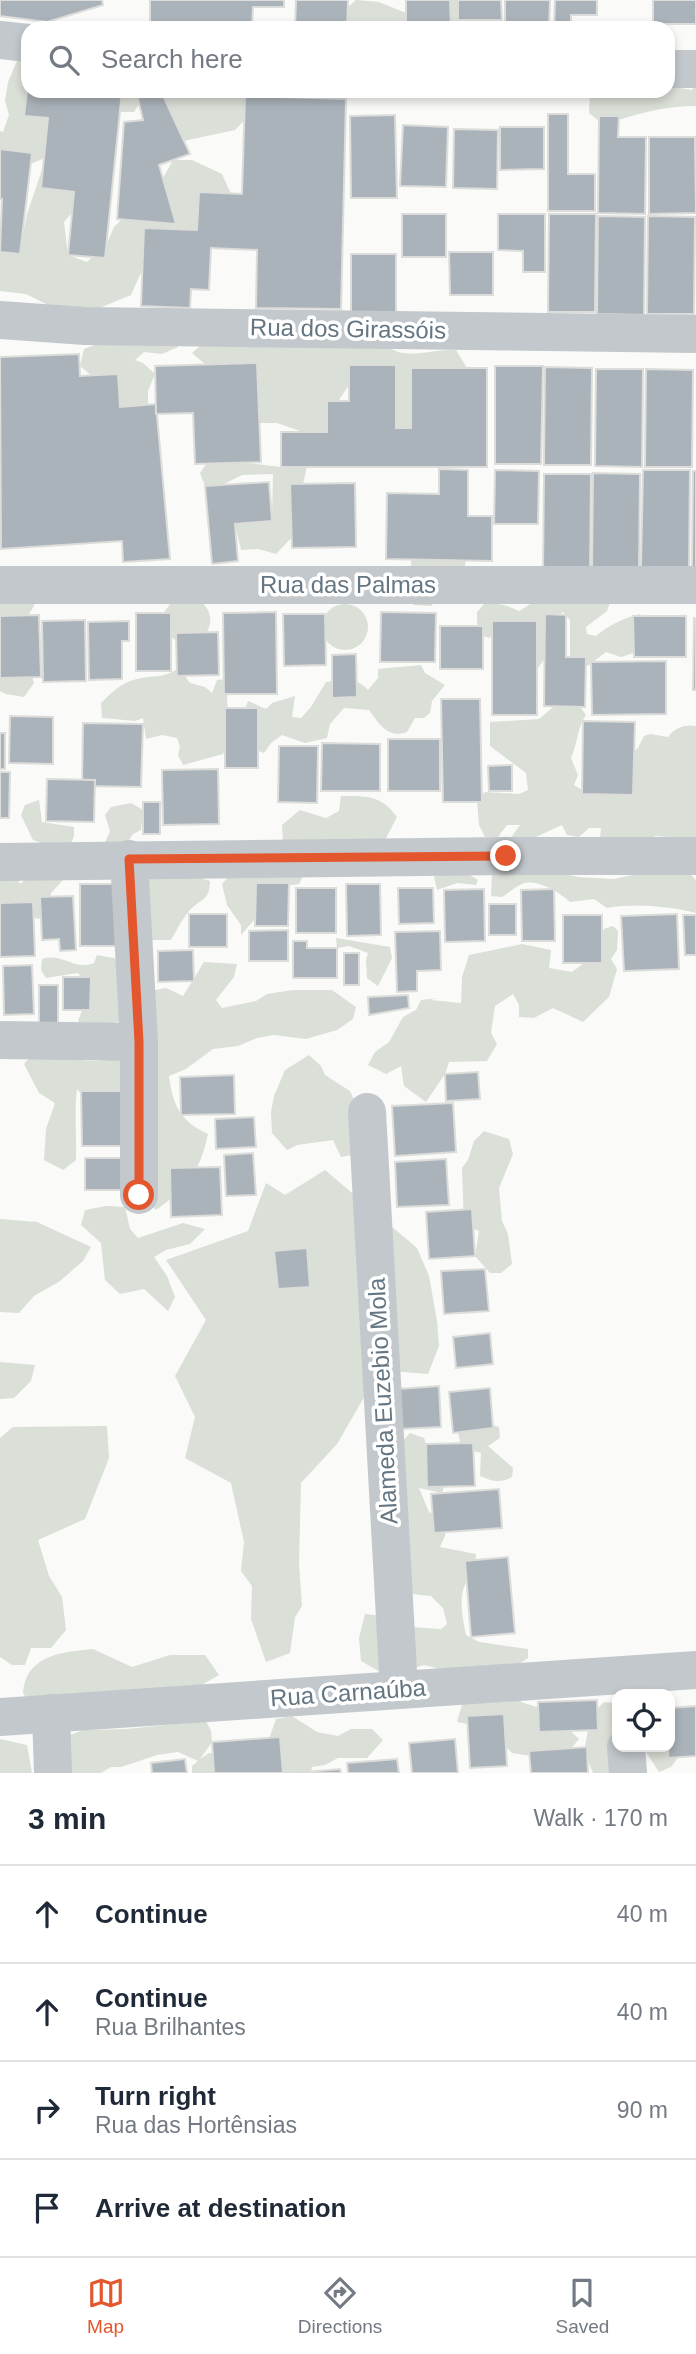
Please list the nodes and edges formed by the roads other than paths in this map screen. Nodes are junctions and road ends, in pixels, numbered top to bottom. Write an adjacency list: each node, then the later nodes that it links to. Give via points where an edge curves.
1 (0, 40): 2 (street)
2 (21, 42)
3 (675, 69): 4 (street)
4 (696, 69)
5 (0, 320): 6 (street, Rua dos Girassóis, via 85,326)
6 (696, 334)
7 (0, 585): 8 (street, Rua das Palmas)
8 (696, 585)
9 (696, 856): 10 (street)
10 (129, 859): 11 (street); 13 (street)
11 (0, 862)
12 (0, 1040): 13 (street)
13 (139, 1042): 15 (street)
14 (367, 1112): 18 (street, Alameda Euzebio Mola)
15 (139, 1195)
16 (696, 1670): 17 (street, Rua Carnaúba)
17 (621, 1685): 18 (street, Rua Carnaúba)
18 (399, 1690): 19 (street, Rua Carnaúba)
19 (51, 1713): 20 (street, Rua Carnaúba); 22 (street)
20 (0, 1717)
21 (626, 1752): 23 (street)
22 (53, 1773)
23 (628, 1773)

